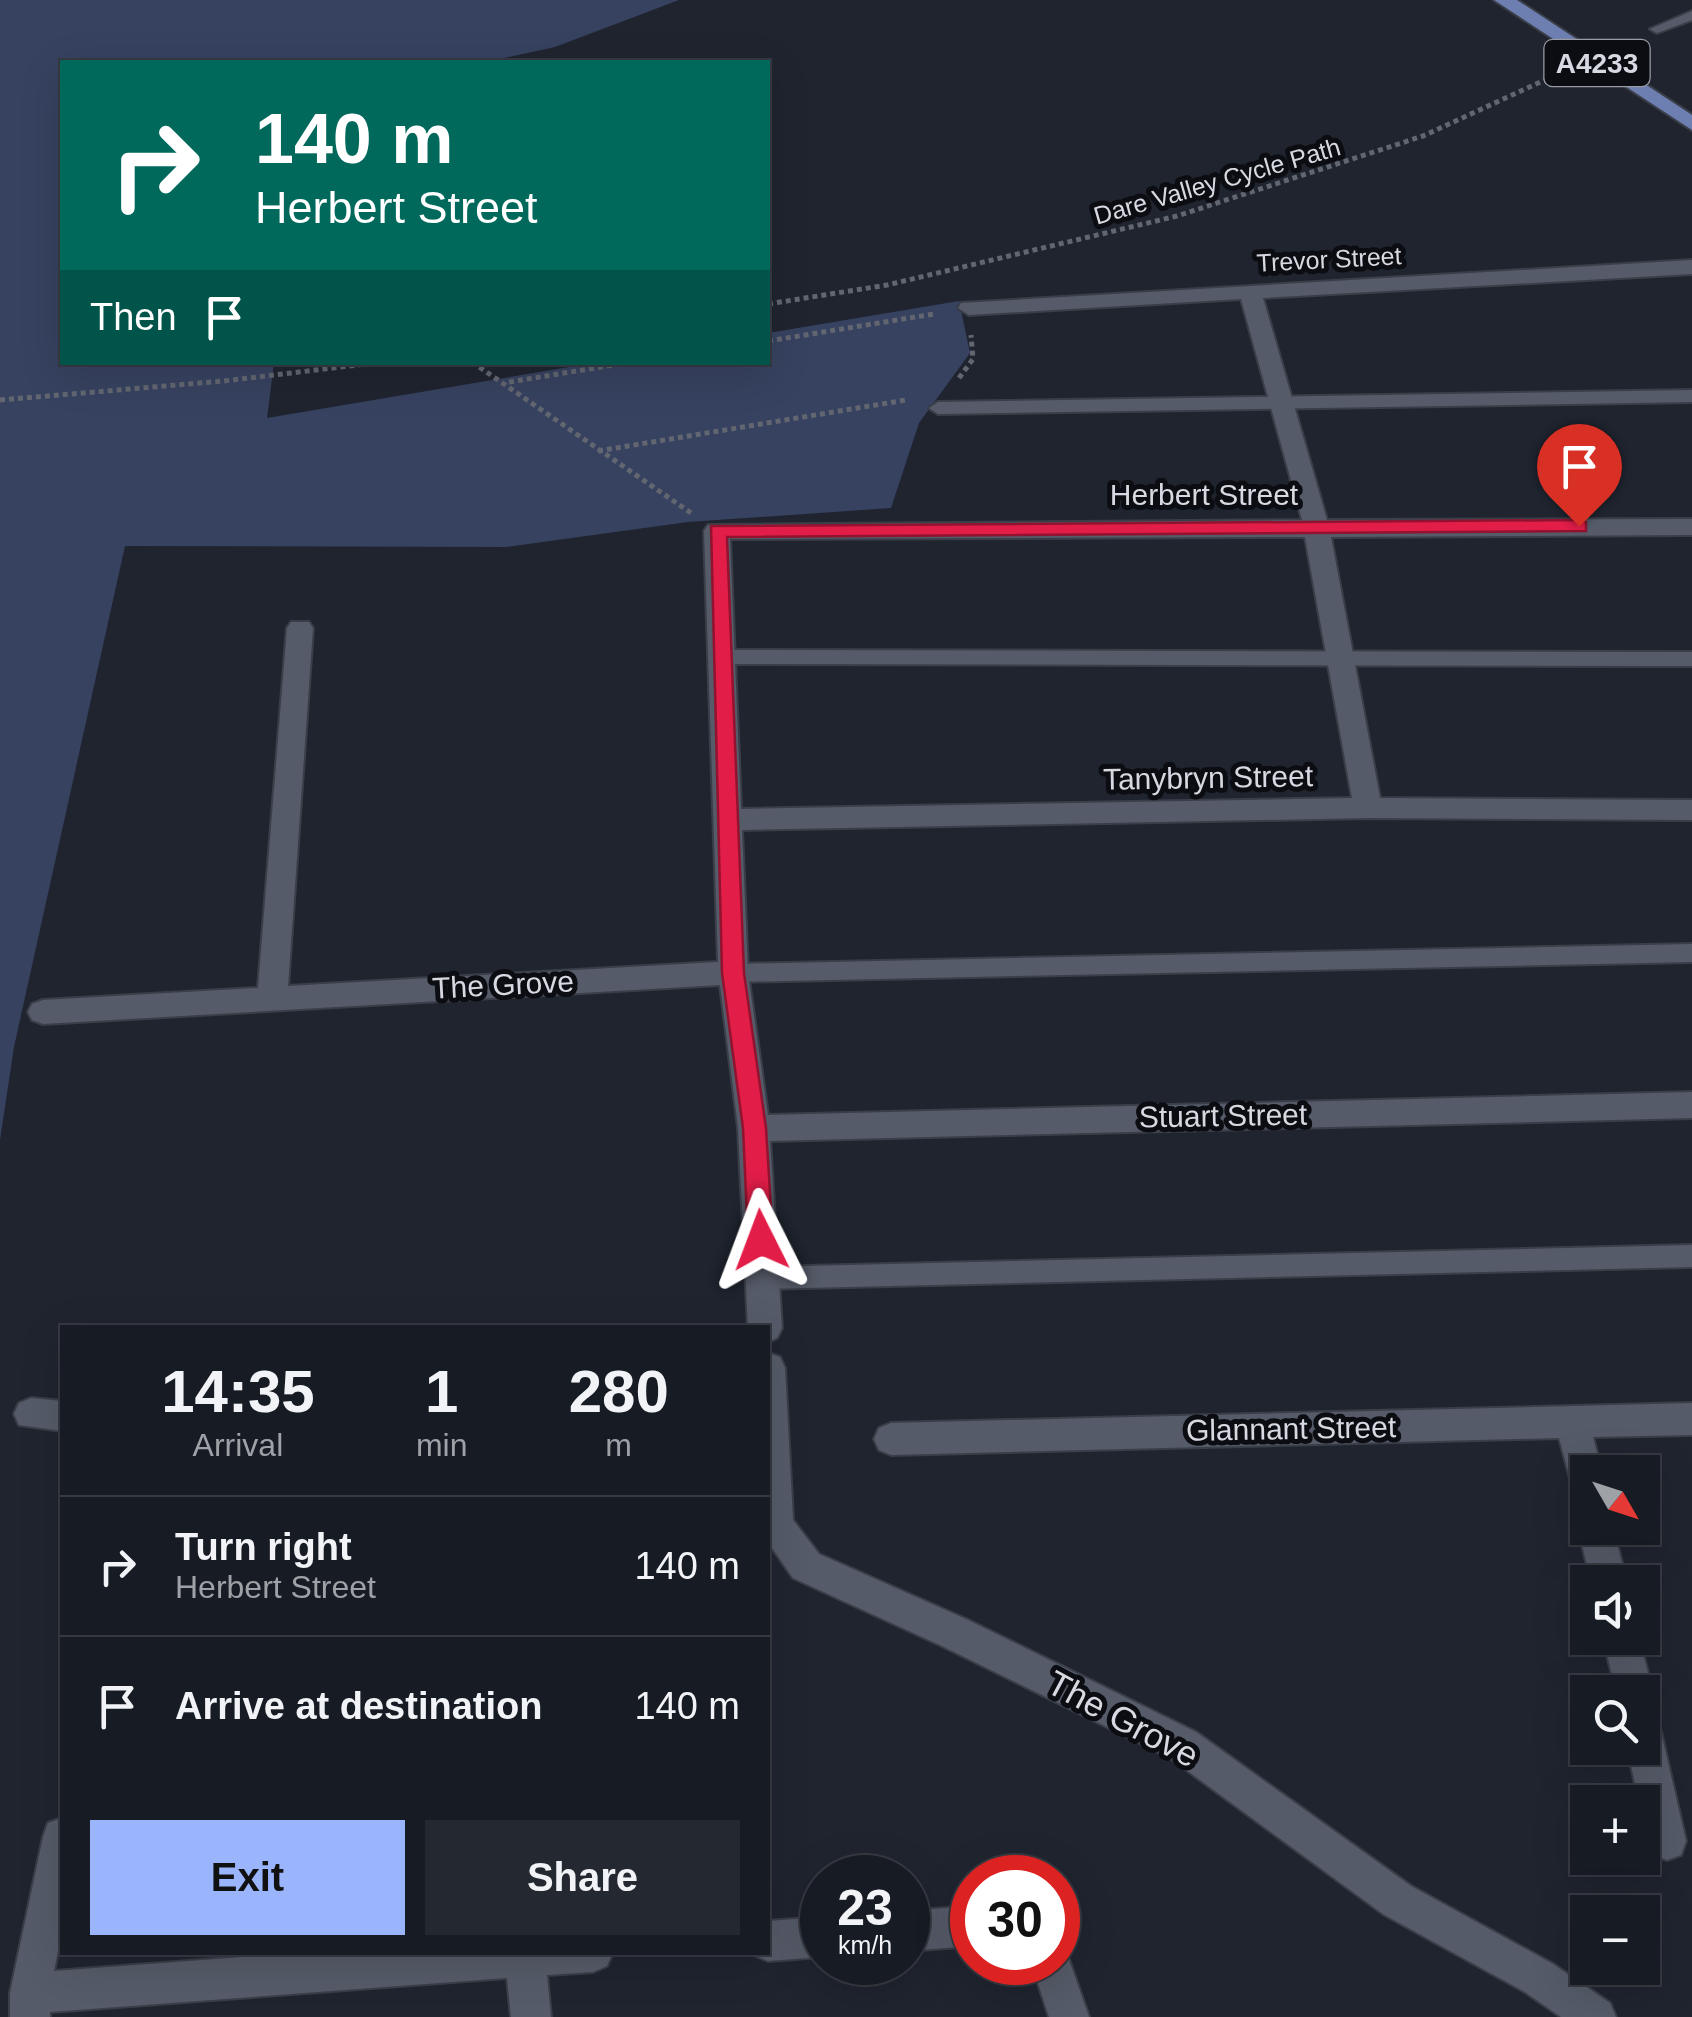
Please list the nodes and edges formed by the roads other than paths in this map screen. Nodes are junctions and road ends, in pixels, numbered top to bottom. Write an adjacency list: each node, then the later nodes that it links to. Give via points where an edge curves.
1 (1504, 0): 4 (main road, A4233)
2 (1692, 16): 3 (lane)
3 (1658, 29)
4 (1692, 124)
5 (1692, 267): 6 (street, Trevor Street)
6 (1250, 290): 7 (street, Trevor Street); 9 (street)
7 (969, 308)
8 (1692, 396): 9 (lane)
9 (1280, 399): 10 (lane); 11 (street)
10 (942, 402)
11 (1316, 526): 12 (street, Herbert Street); 14 (street, Herbert Street, via 717,531); 15 (street)
12 (1692, 527)
13 (300, 628): 22 (street)
14 (721, 657): 15 (lane); 19 (street)
15 (1340, 659): 16 (lane); 17 (street)
16 (1692, 659)
17 (1368, 808): 18 (street, Tanybryn Street); 19 (street, Tanybryn Street)
18 (1692, 810)
19 (725, 820): 21 (street)
20 (1692, 953): 21 (lane)
21 (733, 973): 22 (street, The Grove); 25 (street)
22 (272, 998): 23 (street, The Grove)
23 (43, 1012)
24 (1692, 1105): 25 (street, Stuart Street)
25 (754, 1128): 27 (street)
26 (1692, 1256): 27 (lane)
27 (763, 1278): 28 (street)
28 (766, 1325)
29 (770, 1407): 45 (street, The Grove, via 776,1525 806,1566 1183,1746 1397,1900)
30 (1692, 1419): 31 (street, Glannant Street)
31 (1572, 1422): 32 (street, Glannant Street); 33 (street)
32 (891, 1440)
33 (1580, 1455)
34 (1650, 1765): 35 (street)
35 (1667, 1841)
36 (60, 1848): 42 (street)
37 (800, 1938): 38 (street)
38 (770, 1940)
39 (553, 1955): 40 (street)
40 (525, 1957): 42 (street); 43 (street)
41 (1059, 1985): 44 (street)
42 (30, 2005)
43 (530, 2017)
44 (1069, 2017)
45 (1596, 2017)

